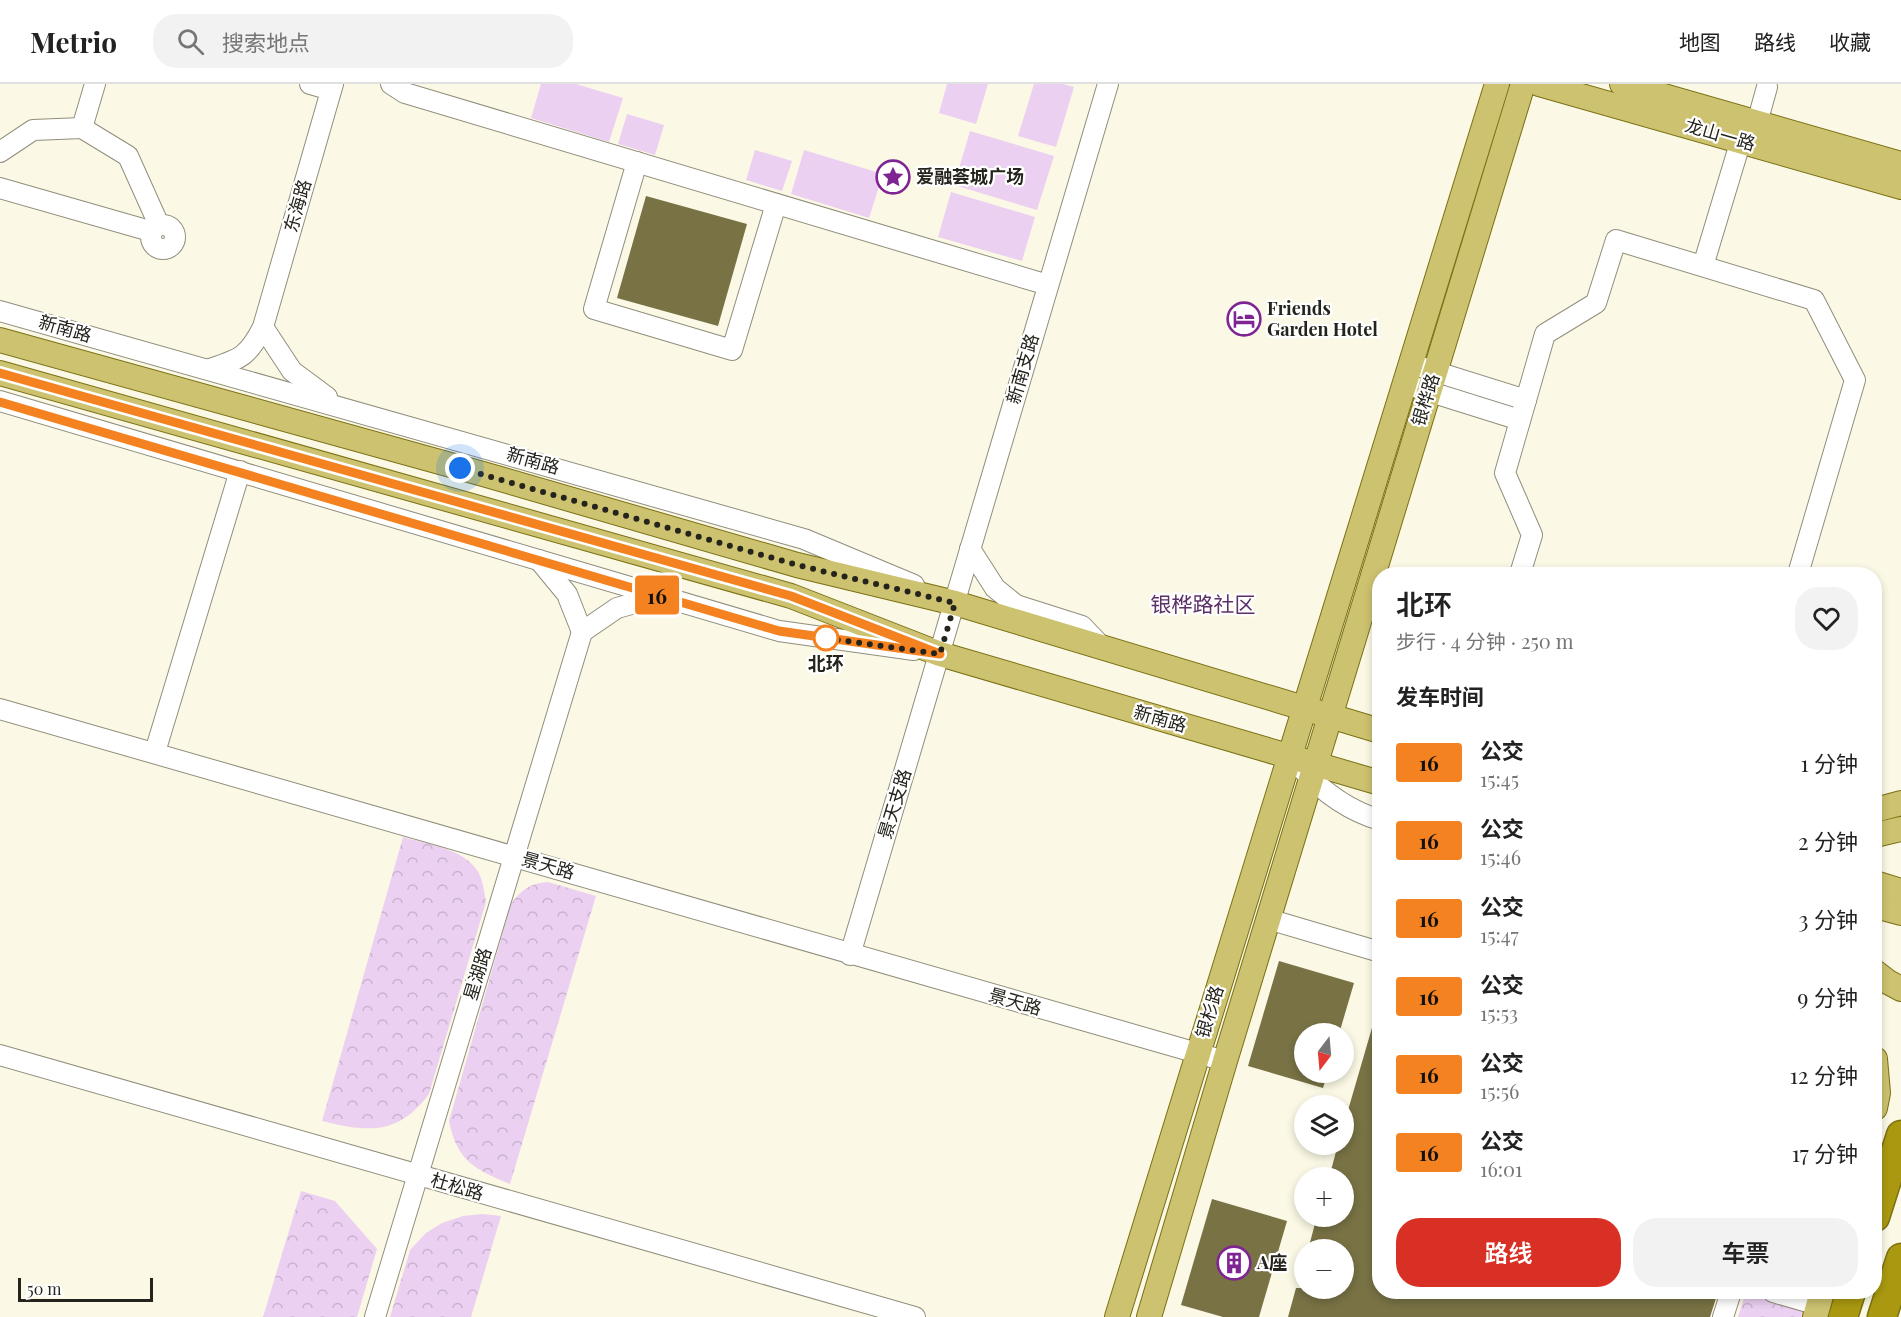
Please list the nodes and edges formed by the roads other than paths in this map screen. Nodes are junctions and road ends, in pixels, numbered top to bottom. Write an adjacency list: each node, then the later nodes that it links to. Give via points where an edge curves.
1 (95, 84): 11 (street)
2 (310, 84): 9 (street)
3 (391, 84): 14 (street, via 405,93)
4 (1108, 84): 20 (street, 新南支路)
5 (1497, 84): 26 (main road, 银桦路)
6 (1523, 84): 27 (main road, 银桦路)
7 (1539, 84): 12 (main road, 龙山一路)
8 (1622, 84): 12 (main road, 龙山一路)
9 (332, 87): 22 (street, 东海路)
10 (1767, 87): 12 (street)
11 (82, 128): 13 (street, via 33,130); 17 (street, via 128,156 155,228)
12 (1749, 131): 15 (main road, 龙山一路); 16 (main road, 龙山一路); 19 (street)
13 (0, 153)
14 (638, 162): 18 (street); 18 (street, via 594,309 732,350)
15 (1901, 164)
16 (1901, 187)
17 (0, 188)
18 (776, 204): 20 (street)
19 (1703, 266): 28 (street, via 1616,240 1596,303 1545,333); 37 (street, via 1814,300 1855,381)
20 (1048, 285): 33 (street, 新南支路)
21 (0, 310): 24 (street, 新南路)
22 (263, 327): 24 (street, 东海路, via 253,348 236,360); 30 (street, via 292,371)
23 (0, 340): 40 (main road, 新南路, via 797,565)
24 (210, 369): 30 (street, 新南路)
25 (0, 373): 43 (main road, 新南路, via 791,596)
26 (1408, 374): 27 (street); 44 (main road, 银桦路)
27 (1432, 382): 28 (street); 31 (street); 35 (main road, 银桦路)
28 (1527, 400): 31 (street)
29 (0, 402): 32 (street, 新南路)
30 (337, 405): 40 (street, 新南路, via 804,539)
31 (1520, 420): 36 (street, via 1505,473 1532,535)
32 (240, 471): 34 (street, 新南路); 49 (street)
33 (970, 549): 40 (street, 新南支路); 42 (street, via 995,588 1016,605 1082,626)
34 (539, 560): 39 (street, 新南路); 41 (street, via 567,594)
35 (1375, 567)
36 (1522, 567)
37 (1800, 567)
38 (1372, 578): 46 (main road, 银桦路)
39 (660, 596): 41 (street, via 617,608); 43 (street, 新南路, via 779,631)
40 (955, 603): 42 (main road, 新南路); 43 (street, 新南支路)
41 (582, 632): 58 (street, 星湖路)
42 (1102, 647): 44 (main road, 新南路)
43 (940, 654): 50 (main road, 新南路); 65 (street, 景天支路)
44 (1304, 707): 46 (main road, 新南路); 50 (main road, 银杉路)
45 (0, 709): 49 (street, 景天路)
46 (1330, 715): 47 (main road); 48 (main road, 新南路); 51 (main road, 银杉路)
47 (1372, 717)
48 (1372, 728)
49 (154, 752): 58 (street, 景天路)
50 (1290, 756): 51 (main road, 新南路); 66 (main road, 银杉路)
51 (1314, 772): 52 (main road, 新南路); 55 (street, via 1340,801); 63 (main road, 银杉路)
52 (1372, 782)
53 (1901, 803): 54 (main road)
54 (1882, 808)
55 (1372, 818)
56 (1901, 829): 57 (main road)
57 (1882, 833)
58 (514, 856): 65 (street, 景天路); 70 (street, 星湖路)
59 (1882, 885): 60 (main road)
60 (1901, 891)
61 (1882, 908): 62 (main road)
62 (1901, 913)
63 (1268, 919): 64 (street); 68 (main road, 银杉路)
64 (1372, 950)
65 (850, 955): 66 (street, 景天路)
66 (1197, 1054): 68 (street, 景天路); 79 (main road, 银杉路)
67 (0, 1055): 70 (street, 杜松路)
68 (1225, 1061): 80 (main road, 银杉路)
69 (1901, 1135): 71 (highway)
70 (417, 1175): 77 (street, 星湖路); 78 (street, 杜松路)
71 (1882, 1195)
72 (1901, 1258): 82 (highway)
73 (1729, 1299): 81 (street)
74 (1796, 1299): 76 (street)
75 (1840, 1299): 76 (highway)
76 (1825, 1308)
77 (375, 1317)
78 (915, 1317)
79 (1117, 1317)
80 (1149, 1317)
81 (1723, 1317)
82 (1882, 1317)

